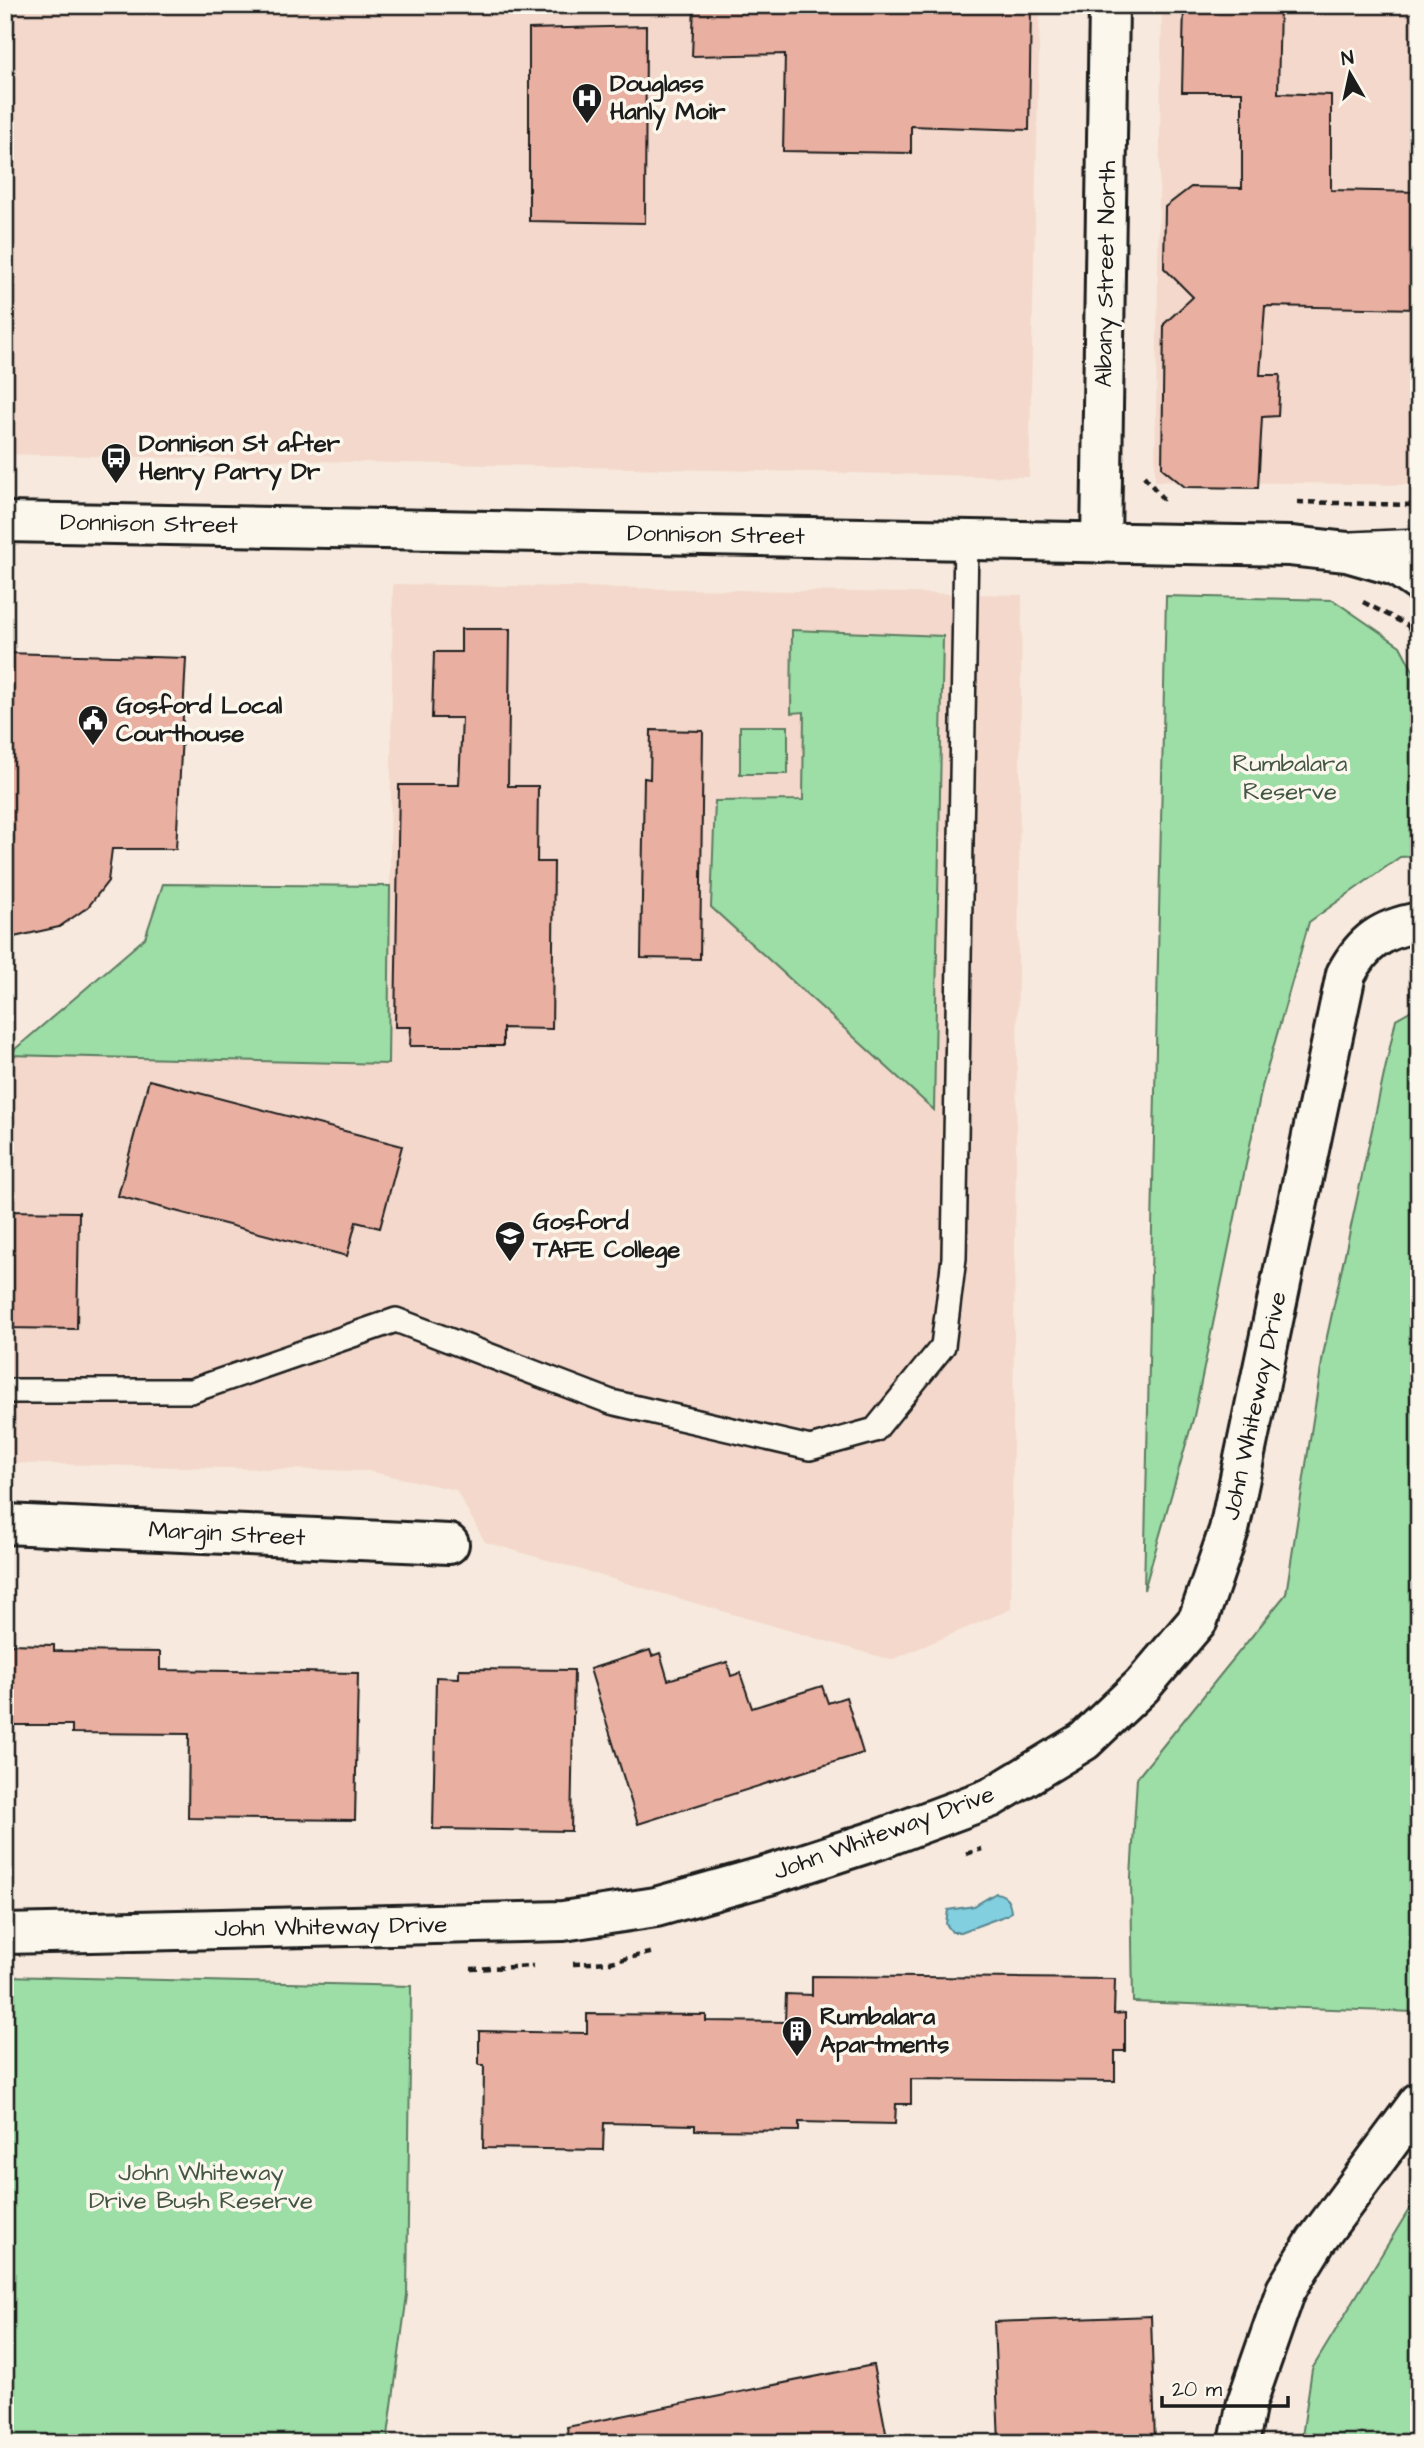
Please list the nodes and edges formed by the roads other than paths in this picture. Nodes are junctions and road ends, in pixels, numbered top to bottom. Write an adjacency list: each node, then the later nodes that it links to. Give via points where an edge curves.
1 (1109, 5): 5 (street, Albany Street North)
2 (5, 522): 3 (street, Donnison Street)
3 (966, 541): 5 (street, Donnison Street); 9 (lane, via 954,1258 943,1346 875,1430 810,1448 611,1402 396,1320 191,1391)
4 (1419, 541): 6 (lane)
5 (1101, 543): 6 (street, Donnison Street)
6 (1290, 546): 7 (street, Donnison Street, via 1347,552 1384,562)
7 (1419, 582)
8 (1419, 922): 12 (street, John Whiteway Drive, via 1372,940 1346,974 1229,1530 1198,1620 1142,1686 1084,1741 990,1798 880,1839 656,1907 563,1921)
9 (5, 1391)
10 (5, 1524): 11 (street, Margin Street)
11 (449, 1544)
12 (5, 1934)
13 (1419, 2102): 14 (street, via 1316,2241 1286,2290 1247,2402)
14 (1239, 2443)

